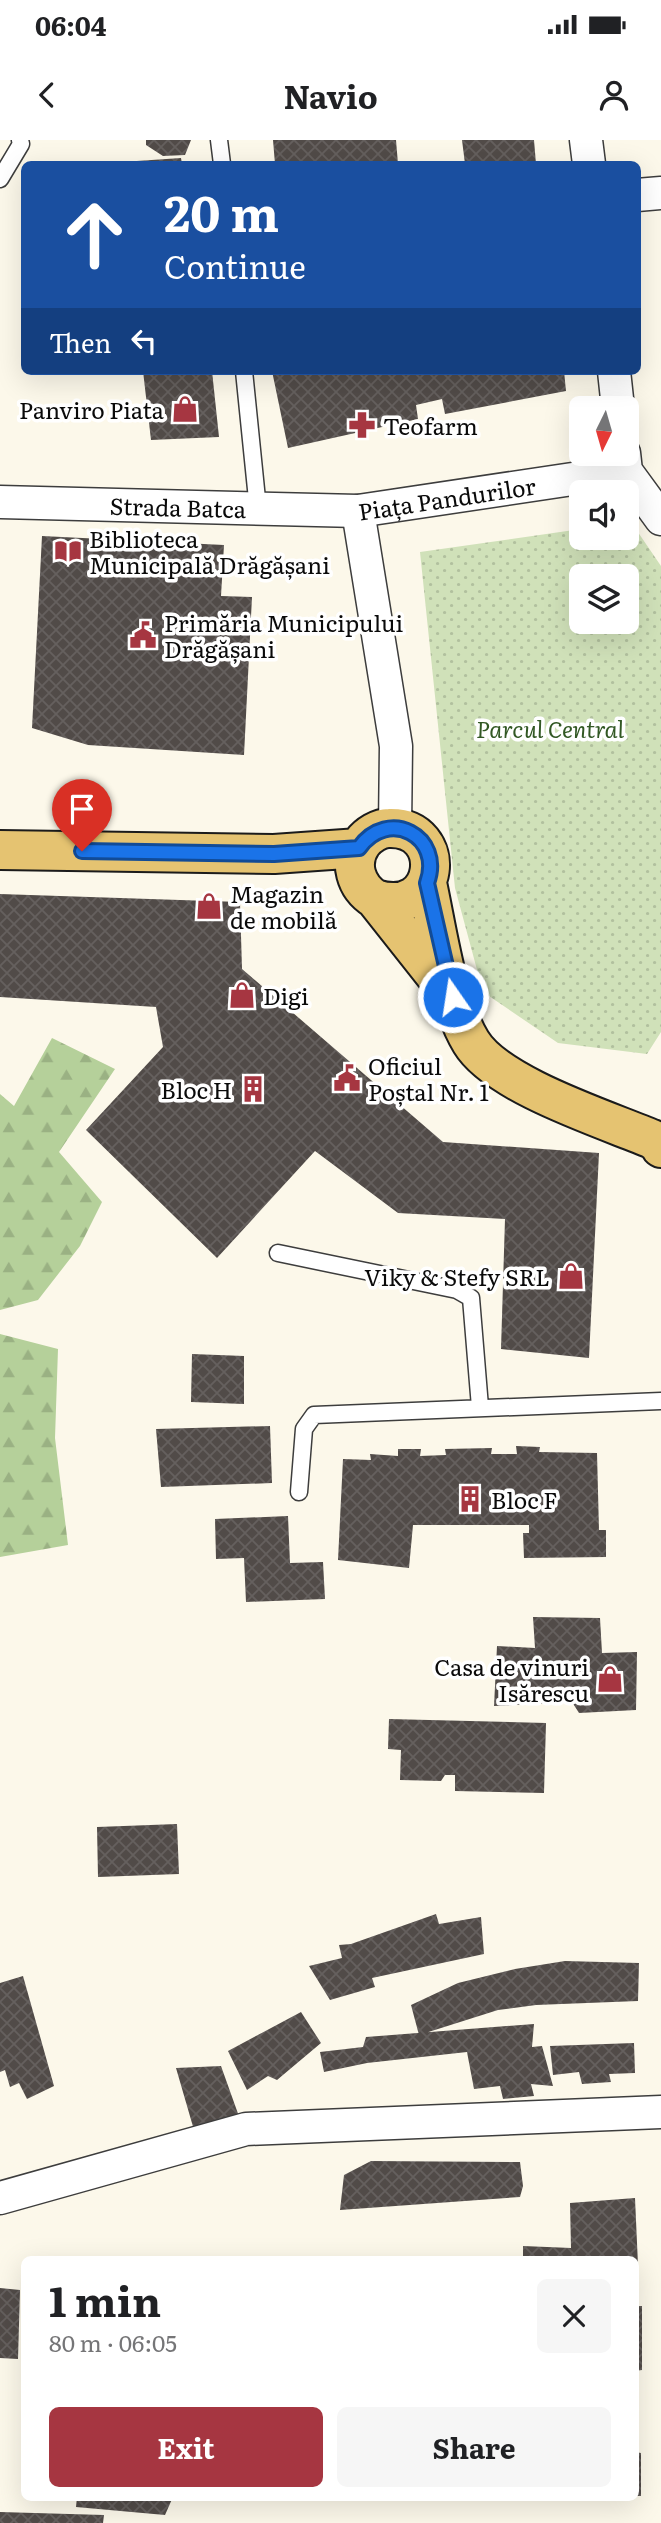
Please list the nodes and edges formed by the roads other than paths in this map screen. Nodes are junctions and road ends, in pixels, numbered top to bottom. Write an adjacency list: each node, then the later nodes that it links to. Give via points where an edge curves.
1 (20, 140): 6 (lane)
2 (219, 140): 4 (lane)
3 (586, 140): 5 (street)
4 (222, 161)
5 (589, 161)
6 (0, 179)
7 (661, 193): 8 (street)
8 (641, 195)
9 (244, 375): 15 (lane)
10 (614, 375): 11 (street)
11 (617, 396)
12 (603, 466): 16 (street, Piața Pandurilor)
13 (628, 466): 17 (street, Piața Pandurilor)
14 (0, 502): 15 (street, Strada Batca)
15 (258, 509): 16 (street, Strada Batca)
16 (358, 511): 18 (street, Piața Pandurilor, via 396,746)
17 (661, 519)
18 (395, 828): 19 (main road, via 374,833); 22 (main road, via 423,842 431,862)
19 (359, 848): 21 (main road); 23 (main road, via 355,871)
20 (0, 850): 21 (main road)
21 (274, 854): 23 (main road)
22 (427, 883): 23 (main road, via 410,900 398,903); 24 (main road)
23 (370, 895): 24 (main road)
24 (453, 997): 25 (main road, via 470,1041 493,1066 521,1084)
25 (660, 1144)
26 (278, 1253): 28 (lane, via 457,1290 471,1298)
27 (661, 1401): 28 (lane)
28 (480, 1408): 29 (lane, via 314,1415 304,1429)
29 (299, 1492)
30 (661, 2112): 31 (street, via 246,2129)
31 (0, 2198)

